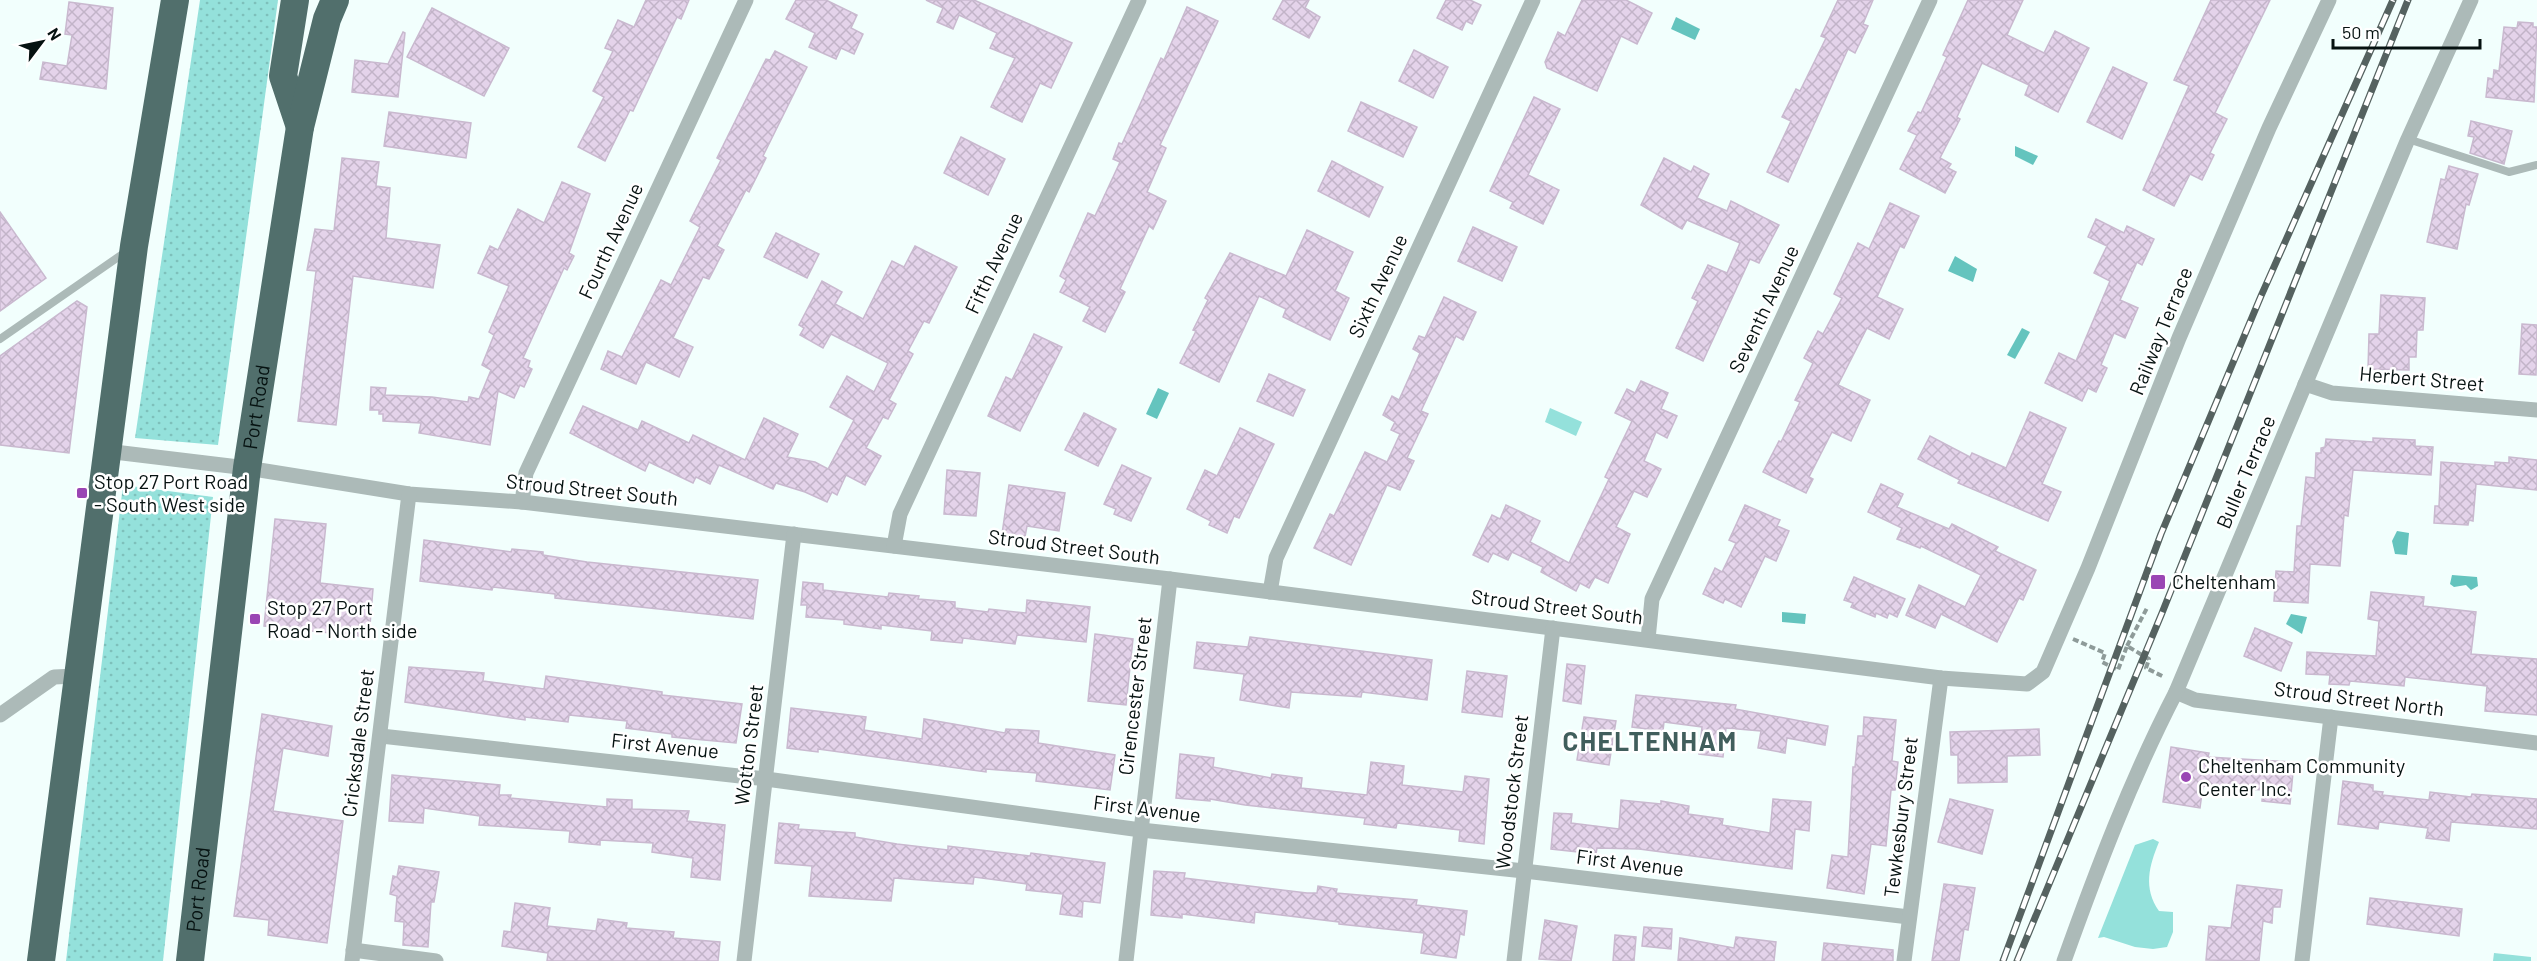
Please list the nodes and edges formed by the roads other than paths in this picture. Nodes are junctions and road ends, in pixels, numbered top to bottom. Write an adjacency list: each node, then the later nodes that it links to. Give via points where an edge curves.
1 (175, 0): 13 (highway)
2 (294, 0): 10 (highway, via 283,76)
3 (336, 0): 10 (highway, Port Road, via 327,19)
4 (746, 0): 20 (street, Fourth Avenue, via 526,473)
5 (1139, 0): 22 (street, Fifth Avenue, via 900,514)
6 (1533, 0): 24 (street, Sixth Avenue, via 1276,558)
7 (1930, 0): 26 (street, Seventh Avenue, via 1652,599)
8 (2329, 0): 29 (street, Railway Terrace, via 2269,128 2179,338 2088,568 2043,672)
9 (2471, 0): 11 (street, Buller Terrace)
10 (300, 127): 18 (highway, Port Road)
11 (2408, 139): 12 (lane, via 2509,172); 15 (street, Buller Terrace)
12 (2537, 165)
13 (134, 246): 14 (lane); 17 (highway)
14 (0, 339)
15 (2305, 384): 16 (street, Herbert Street, via 2332,393); 30 (street, Buller Terrace)
16 (2537, 410)
17 (106, 452): 18 (street, Stroud Street South); 27 (highway)
18 (247, 468): 19 (street, Stroud Street South); 41 (highway, Port Road)
19 (409, 494): 20 (street, Stroud Street South); 33 (street, Cricksdale Street)
20 (522, 502): 21 (street, Stroud Street South)
21 (794, 534): 22 (street, Stroud Street South); 35 (street, Wotton Street)
22 (894, 546): 23 (street, Stroud Street South)
23 (1170, 579): 24 (street, Stroud Street South); 36 (street, Cirencester Street)
24 (1270, 592): 25 (street, Stroud Street South)
25 (1553, 628): 26 (street, Stroud Street South); 37 (street, Woodstock Street)
26 (1648, 639): 28 (street, Stroud Street South)
27 (76, 676): 31 (street, via 54,677); 40 (highway)
28 (1941, 678): 29 (street, Stroud Street South, via 2013,685); 38 (street, Tewkesbury Street)
29 (2036, 679)
30 (2176, 692): 32 (street, Stroud Street North, via 2195,700); 47 (street, Buller Terrace, via 2138,767)
31 (0, 715)
32 (2331, 717): 34 (street, Stroud Street North); 48 (street)
33 (381, 736): 35 (street, First Avenue); 39 (street, Cricksdale Street)
34 (2537, 743)
35 (766, 779): 36 (street, First Avenue); 43 (street, Wotton Street)
36 (1141, 830): 37 (street, First Avenue); 44 (street, Cirencester Street)
37 (1524, 871): 38 (street, First Avenue); 45 (street, Woodstock Street)
38 (1909, 917): 46 (street, Tewkesbury Street)
39 (352, 956): 42 (street)
40 (41, 961)
41 (190, 961)
42 (436, 961)
43 (744, 961)
44 (1126, 961)
45 (1514, 961)
46 (1904, 961)
47 (2064, 961)
48 (2302, 961)

